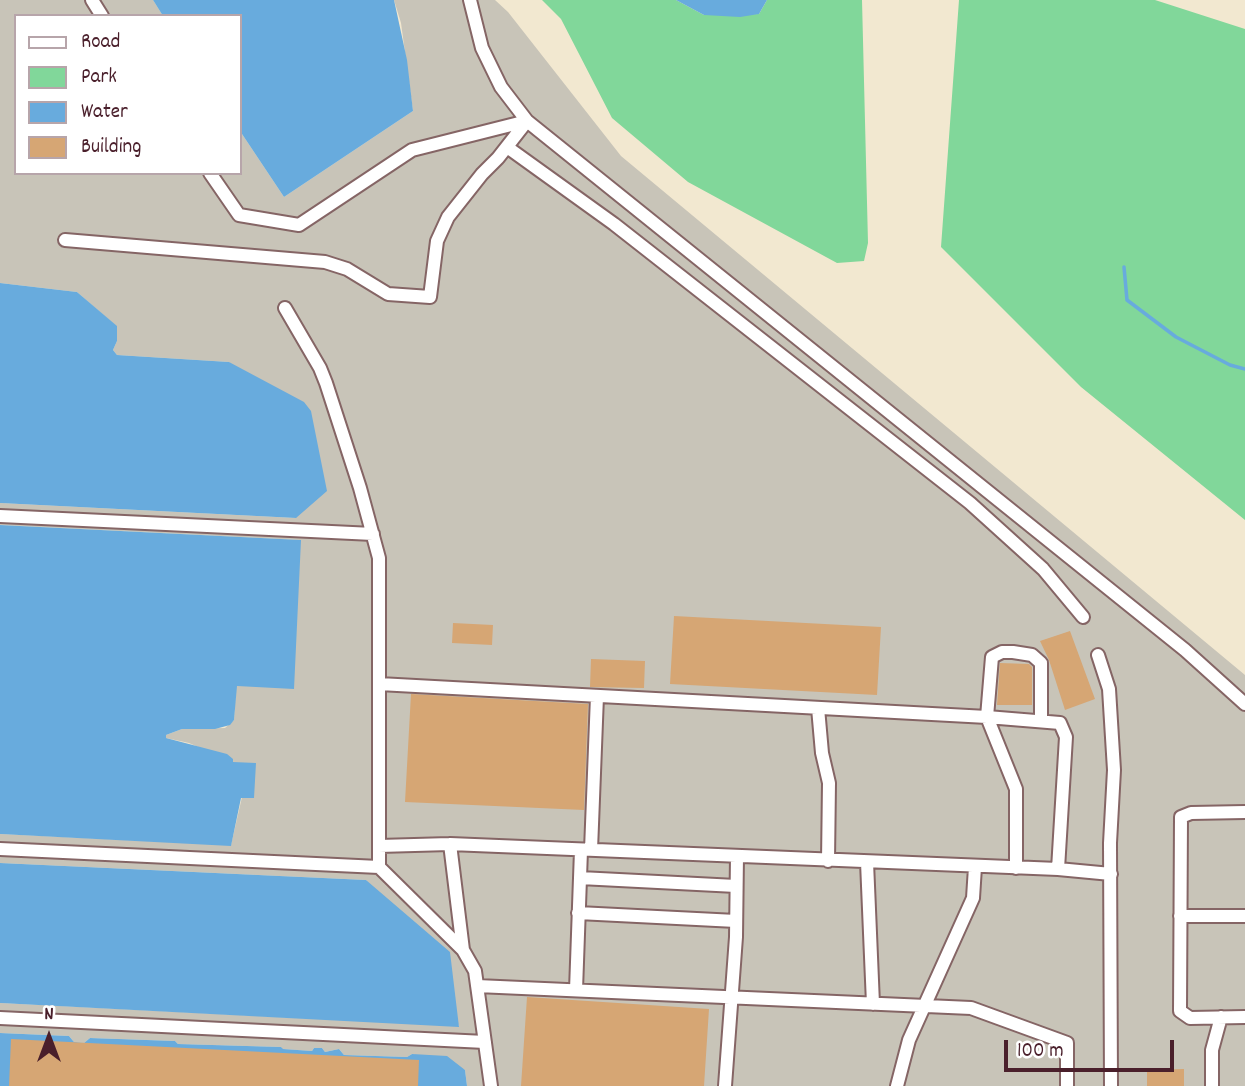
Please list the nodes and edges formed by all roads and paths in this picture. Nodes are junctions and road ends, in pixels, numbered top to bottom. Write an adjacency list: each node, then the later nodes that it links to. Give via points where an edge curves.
1 (470, 0): 2 (street, via 482,48 501,87)
2 (527, 121): 3 (street); 4 (street, via 412,150 299,225 239,215); 13 (street, via 1185,650)
3 (507, 147): 5 (street, via 448,217 437,241 430,297 388,294 347,269 325,262); 9 (street, via 614,224 970,503 1043,569)
4 (211, 175)
5 (65, 240)
6 (285, 308): 8 (street, via 320,368)
7 (0, 516): 8 (street)
8 (373, 534): 11 (street, via 379,558)
9 (1083, 617)
10 (1098, 655): 29 (street, via 1109,689 1114,769)
11 (379, 684): 12 (street); 19 (street)
12 (597, 696): 14 (street); 21 (street)
13 (1245, 704)
14 (818, 708): 15 (street); 23 (street, via 830,783)
15 (987, 716): 16 (street); 16 (street, via 992,657 1013,652 1032,655 1041,663); 27 (street, via 1016,789)
16 (1041, 720): 28 (street, via 1060,723 1066,737)
17 (1245, 812): 33 (street, via 1181,817)
18 (450, 844): 19 (street); 21 (street); 36 (street)
19 (379, 846): 25 (street)
20 (0, 849): 25 (street)
21 (586, 850): 22 (street); 30 (street)
22 (737, 856): 23 (street); 31 (street)
23 (828, 860): 24 (street)
24 (867, 862): 26 (street); 40 (street)
25 (379, 867): 36 (street)
26 (975, 867): 27 (street); 41 (street, via 973,898)
27 (1016, 868): 28 (street)
28 (1058, 869): 29 (street)
29 (1111, 874): 50 (street)
30 (580, 878): 31 (street); 32 (street)
31 (736, 887): 35 (street)
32 (578, 913): 35 (street); 38 (street)
33 (1180, 916): 34 (street); 42 (street, via 1180,1011 1190,1018)
34 (1245, 916)
35 (736, 921): 39 (street)
36 (463, 950): 37 (street, via 475,971)
37 (477, 986): 38 (street); 45 (street)
38 (576, 990): 39 (street)
39 (732, 997): 40 (street); 47 (street)
40 (873, 1004): 41 (street)
41 (924, 1006): 48 (street); 49 (street, via 971,1008 1067,1042)
42 (1221, 1017): 43 (street); 51 (street, via 1212,1050)
43 (1245, 1017)
44 (0, 1018): 45 (street)
45 (485, 1042): 46 (street)
46 (491, 1086)
47 (724, 1086)
48 (897, 1086)
49 (1068, 1086)
50 (1111, 1086)
51 (1212, 1086)

